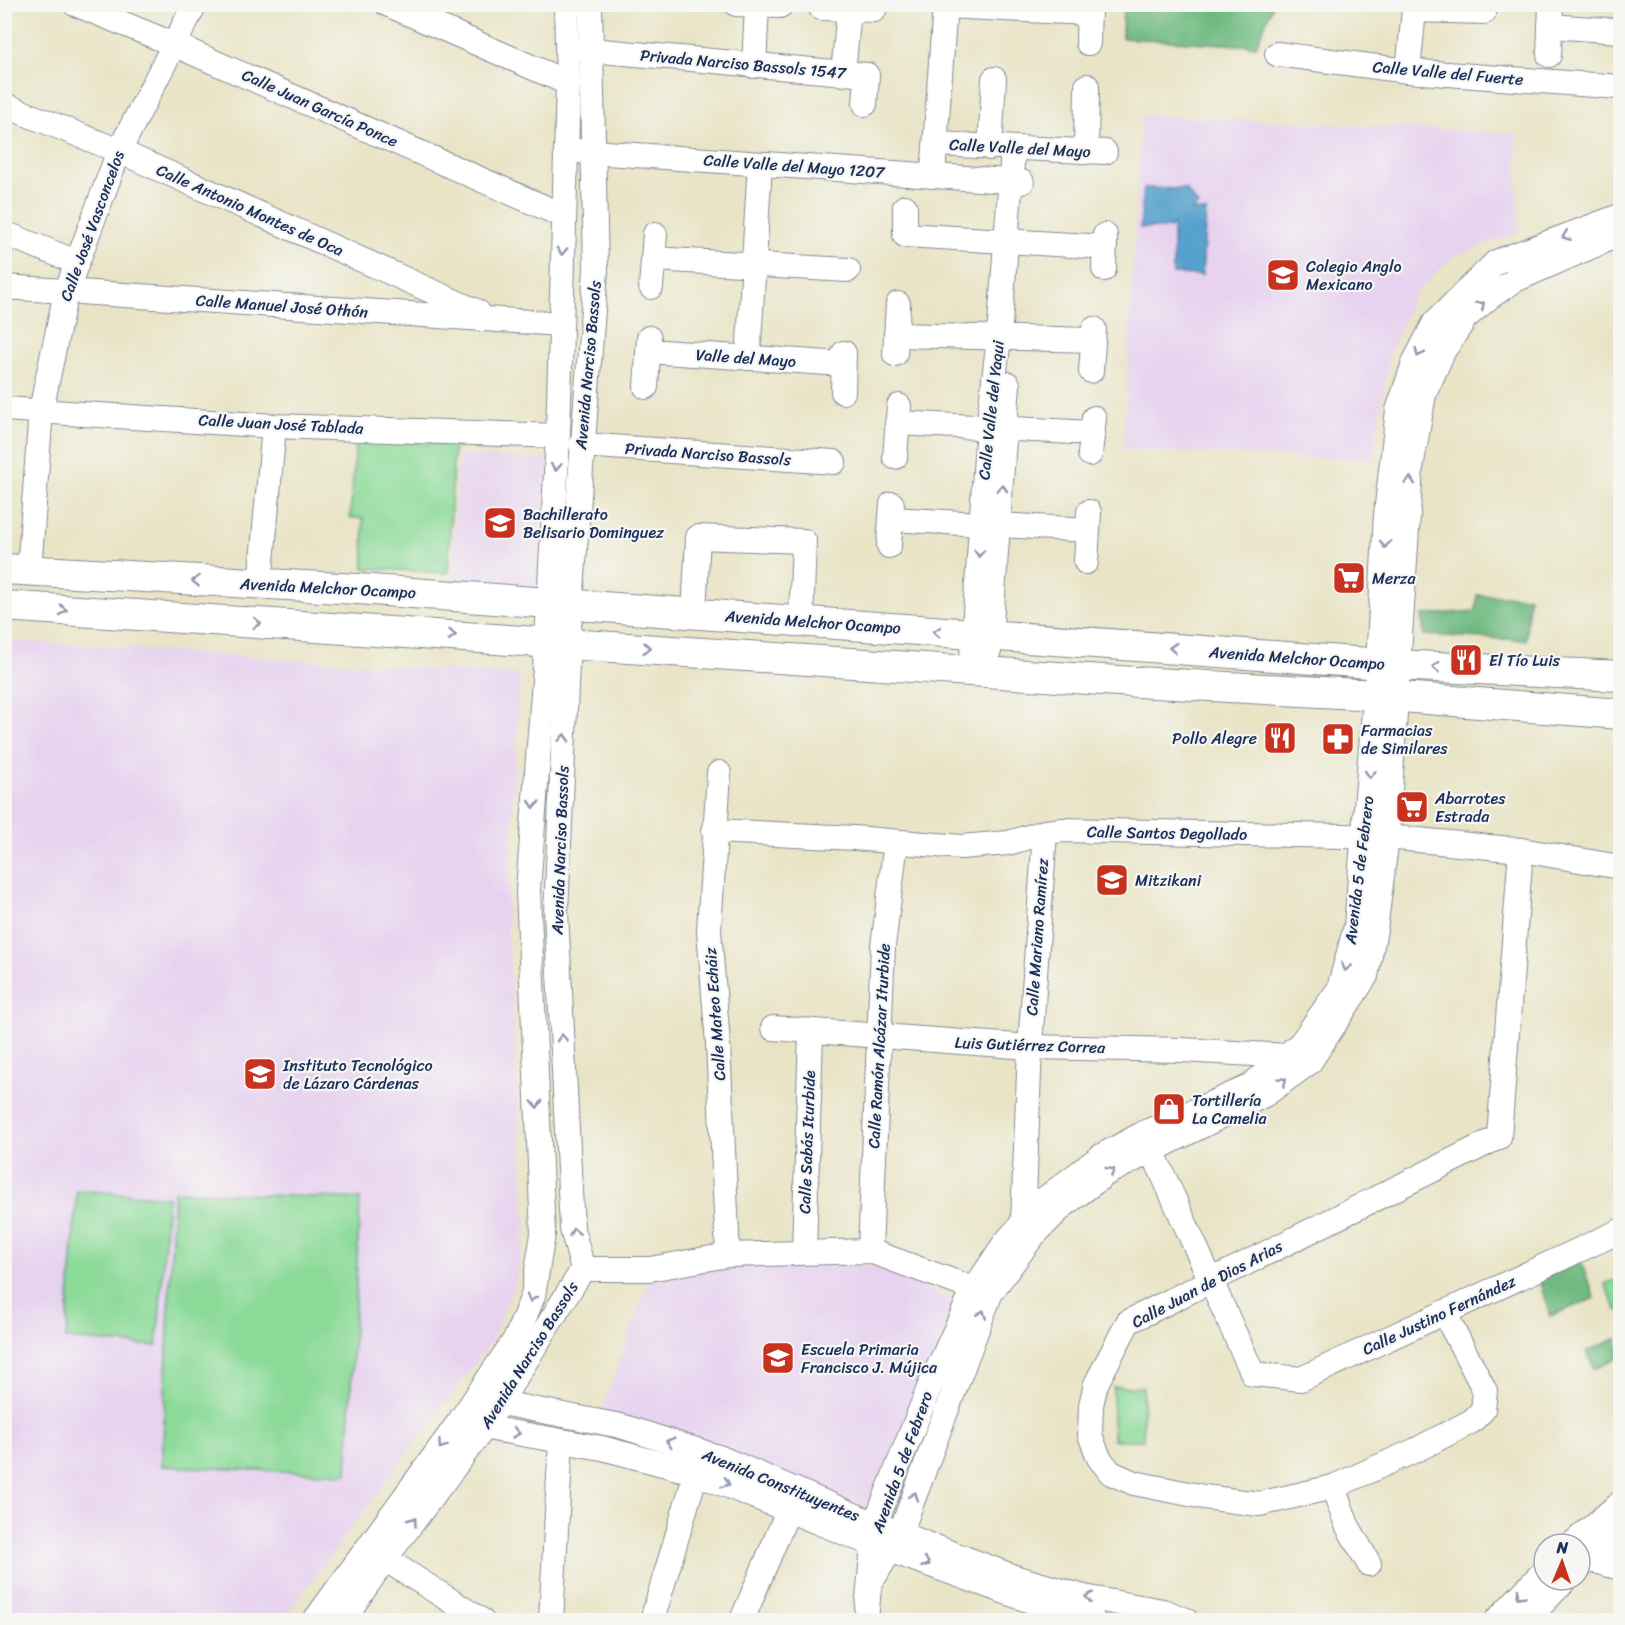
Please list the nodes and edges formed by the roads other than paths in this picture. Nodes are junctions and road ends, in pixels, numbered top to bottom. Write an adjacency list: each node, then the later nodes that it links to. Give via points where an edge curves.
1 (75, 4): 16 (street, Calle Juan García Ponce)
2 (195, 4): 16 (street, Calle José Vasconcelos)
3 (387, 4): 24 (street)
4 (566, 4): 24 (street, Avenida Narciso Bassols)
5 (590, 4): 17 (street, Avenida Narciso Bassols)
6 (758, 5): 20 (street)
7 (945, 5): 10 (street); 29 (street)
8 (822, 8): 9 (street)
9 (849, 9): 11 (street); 22 (street)
10 (1089, 9): 15 (street)
11 (874, 10)
12 (1484, 12): 21 (street, via 1414,10)
13 (1551, 15): 14 (street); 19 (street)
14 (1620, 31)
15 (1088, 43)
16 (173, 44): 32 (street, Calle José Vasconcelos); 38 (street, Calle Juan García Ponce)
17 (591, 50): 20 (street, Privada Narciso Bassols 1547); 33 (street, Avenida Narciso Bassols)
18 (1277, 54): 21 (street, Calle Valle del Fuerte)
19 (1549, 55)
20 (754, 66): 22 (street, Privada Narciso Bassols 1547)
21 (1408, 71): 26 (street, Calle Valle del Fuerte)
22 (843, 74): 27 (street, Privada Narciso Bassols 1547, via 867,75)
23 (994, 79): 30 (street, Calle Valle del Yaqui)
24 (568, 83): 31 (street, Avenida Narciso Bassols)
25 (1088, 86): 30 (street, Calle Valle del Mayo, via 1096,152)
26 (1620, 87)
27 (865, 104)
28 (4, 105): 32 (street, Calle Antonio Montes de Oca)
29 (936, 144): 30 (street, Calle Valle del Mayo); 35 (street)
30 (1009, 149): 36 (street, Calle Valle del Yaqui)
31 (566, 150): 33 (street, Calle Valle del Mayo 1207); 38 (street, Avenida Narciso Bassols)
32 (118, 152): 46 (street, Calle José Vasconcelos); 53 (street, Calle Antonio Montes de Oca)
33 (594, 152): 34 (street, Calle Valle del Mayo 1207); 66 (street, Avenida Narciso Bassols, via 596,270)
34 (760, 164): 35 (street, Calle Valle del Mayo 1207); 47 (street)
35 (933, 176): 36 (street, Calle Valle del Mayo 1207)
36 (1016, 182): 43 (street, Calle Valle del Yaqui)
37 (905, 207): 43 (street, via 905,235)
38 (564, 216): 54 (street, Avenida Narciso Bassols, one-way to 54)
39 (1620, 216): 82 (street, Avenida 5 de Febrero, one-way to 82, via 1496,262 1435,322 1414,363 1398,410 1386,514)
40 (4, 233): 46 (street)
41 (655, 234): 45 (street)
42 (1620, 234): 82 (street, Avenida 5 de Febrero, one-way to 42, via 1424,394 1444,350 1466,317 1515,280)
43 (1011, 243): 44 (street); 55 (street, Calle Valle del Yaqui)
44 (1105, 251)
45 (654, 259): 47 (street); 50 (street)
46 (76, 262): 51 (street, Calle José Vasconcelos)
47 (754, 265): 48 (street); 56 (street)
48 (848, 269)
49 (4, 287): 51 (street, Calle Manuel José Othón)
50 (651, 287)
51 (66, 292): 53 (street, Calle Manuel José Othón); 61 (street, Calle José Vasconcelos)
52 (897, 304): 55 (street, via 895,344)
53 (494, 319): 54 (street, Calle Manuel José Othón)
54 (560, 324): 65 (street, Avenida Narciso Bassols)
55 (1005, 338): 57 (street, via 1093,334); 63 (street, Calle Valle del Yaqui)
56 (748, 358): 58 (street, Valle del Mayo, via 648,345); 59 (street, Valle del Mayo, via 844,358)
57 (1091, 371)
58 (646, 387)
59 (843, 392)
60 (4, 409): 61 (street, Calle Juan José Tablada)
61 (41, 410): 62 (street, Calle Juan José Tablada); 72 (street, Calle José Vasconcelos)
62 (274, 426): 65 (street, Calle Juan José Tablada); 74 (street)
63 (997, 428): 64 (street); 67 (street, via 898,414); 69 (street, Calle Valle del Yaqui)
64 (1093, 435)
65 (558, 436): 75 (street, Avenida Narciso Bassols, one-way to 75)
66 (581, 445): 68 (street, Privada Narciso Bassols); 75 (street, Avenida Narciso Bassols)
67 (895, 457)
68 (834, 462)
69 (990, 525): 70 (street, via 891,511); 71 (street, via 1088,521); 80 (street, Calle Valle del Yaqui)
70 (889, 546)
71 (1086, 562)
72 (17, 570): 73 (main road, Avenida Melchor Ocampo)
73 (113, 577): 74 (main road, Avenida Melchor Ocampo, one-way to 73); 77 (main road)
74 (260, 584): 75 (main road, Avenida Melchor Ocampo)
75 (560, 605): 78 (main road, Avenida Melchor Ocampo); 81 (street, Avenida Narciso Bassols)
76 (4, 606): 77 (main road, Avenida Melchor Ocampo, one-way to 77)
77 (110, 613): 81 (main road, Avenida Melchor Ocampo, one-way to 81)
78 (694, 614): 79 (main road, Avenida Melchor Ocampo); 79 (street, via 698,537 804,541)
79 (801, 621): 80 (main road, Avenida Melchor Ocampo, one-way to 79)
80 (982, 635): 82 (main road, Avenida Melchor Ocampo, one-way to 80); 83 (street, Calle Valle del Yaqui)
81 (557, 642): 83 (main road, Avenida Melchor Ocampo, one-way to 83); 100 (street, Avenida Narciso Bassols, one-way to 100, via 528,890); 101 (street, Avenida Narciso Bassols, one-way to 81, via 556,912)
82 (1387, 664): 84 (main road, Avenida Melchor Ocampo, one-way to 82); 85 (street, Avenida 5 de Febrero)
83 (979, 671): 85 (main road, Avenida Melchor Ocampo)
84 (1620, 676)
85 (1385, 696): 86 (main road, Avenida Melchor Ocampo); 90 (street, Avenida 5 de Febrero)
86 (1620, 714)
87 (719, 773): 88 (street, Calle Mateo Echáiz)
88 (714, 831): 91 (street, Calle Santos Degollado); 106 (street, Calle Mateo Echáiz, via 709,930)
89 (1045, 832): 90 (street, Calle Santos Degollado); 91 (street, Calle Santos Degollado, via 1008,843 961,847); 97 (street, Calle Mariano Ramírez)
90 (1376, 836): 92 (street, Calle Santos Degollado); 98 (street, Avenida 5 de Febrero, one-way to 98, via 1345,974 1322,1014); 99 (street, Avenida 5 de Febrero, one-way to 90, via 1266,1094 1310,1062 1366,976 1375,930)
91 (896, 842): 96 (street, Calle Ramón Alcázar Iturbide, via 883,946)
92 (1521, 850): 93 (street, Calle Santos Degollado); 108 (street, Calle Juan de Dios Arias, via 1499,1137)
93 (1620, 867)
94 (774, 1029): 95 (street, Luis Gutiérrez Correa)
95 (811, 1033): 96 (street, Luis Gutiérrez Correa); 104 (street, Calle Sabás Iturbide)
96 (880, 1037): 97 (street, Luis Gutiérrez Correa); 105 (street, Calle Ramón Alcázar Iturbide)
97 (1030, 1047): 98 (street, Luis Gutiérrez Correa); 102 (street, Calle Mariano Ramírez)
98 (1288, 1056): 99 (street, Avenida 5 de Febrero, via 1249,1087)
99 (1148, 1141): 102 (street, Avenida 5 de Febrero, via 1101,1156 1043,1200); 108 (street); 121 (street, Avenida 5 de Febrero, one-way to 99, via 991,1292 1033,1236 1063,1206)
100 (541, 1183): 101 (street); 111 (street, Avenida Narciso Bassols, one-way to 111, via 543,1234 533,1296 516,1338)
101 (570, 1183): 107 (street, Avenida Narciso Bassols, one-way to 101, via 572,1229)
102 (1023, 1222): 109 (street, Avenida 5 de Febrero)
103 (1620, 1231): 110 (street, Calle Justino Fernández)
104 (804, 1251): 105 (street); 106 (street)
105 (870, 1251): 109 (street)
106 (728, 1255): 107 (street, via 650,1269)
107 (583, 1269): 112 (street, Avenida Narciso Bassols)
108 (1212, 1279): 110 (street, Calle Justino Fernández, via 1253,1374 1300,1379); 117 (street, Calle Juan de Dios Arias, via 1128,1322 1096,1384 1091,1405 1090,1435 1099,1458 1111,1473 1134,1484 1259,1504)
109 (974, 1289): 121 (street, Avenida 5 de Febrero, via 929,1388)
110 (1444, 1312): 117 (street, Calle Juan de Dios Arias, via 1485,1391 1483,1410 1472,1421 1416,1450)
111 (474, 1396): 112 (street, Avenida Constituyentes); 113 (street, Avenida Narciso Bassols)
112 (499, 1404): 114 (street, Avenida Narciso Bassols); 121 (street, Avenida Constituyentes, one-way to 112, via 721,1458 621,1426)
113 (459, 1422): 114 (street, Avenida Constituyentes); 130 (street, Avenida Narciso Bassols, one-way to 130)
114 (484, 1428): 115 (street, Avenida Constituyentes, one-way to 115); 124 (street, Avenida Narciso Bassols, one-way to 114)
115 (561, 1441): 116 (street, Avenida Constituyentes); 133 (street)
116 (696, 1473): 119 (street, Avenida Constituyentes, one-way to 119); 134 (street)
117 (1333, 1487): 126 (street, via 1347,1526)
118 (1620, 1503): 122 (street)
119 (788, 1511): 121 (street, Avenida Constituyentes); 135 (street)
120 (1620, 1533): 123 (street)
121 (885, 1538): 136 (street, Avenida 5 de Febrero, via 870,1584); 137 (street, Avenida Constituyentes, one-way to 137, via 1050,1608); 138 (street, Avenida Constituyentes, one-way to 121, via 1163,1611 1084,1597)
122 (1592, 1541)
123 (1592, 1550)
124 (385, 1559): 131 (street, Avenida Narciso Bassols); 132 (street)
125 (1592, 1561): 127 (street)
126 (1369, 1564)
127 (1620, 1569)
128 (1532, 1584): 139 (street, one-way to 139)
129 (1554, 1592): 140 (street)
130 (315, 1620)
131 (343, 1620)
132 (481, 1620)
133 (551, 1620)
134 (652, 1620)
135 (742, 1620)
136 (866, 1620)
137 (1093, 1620)
138 (1186, 1620)
139 (1497, 1620)
140 (1527, 1620)

